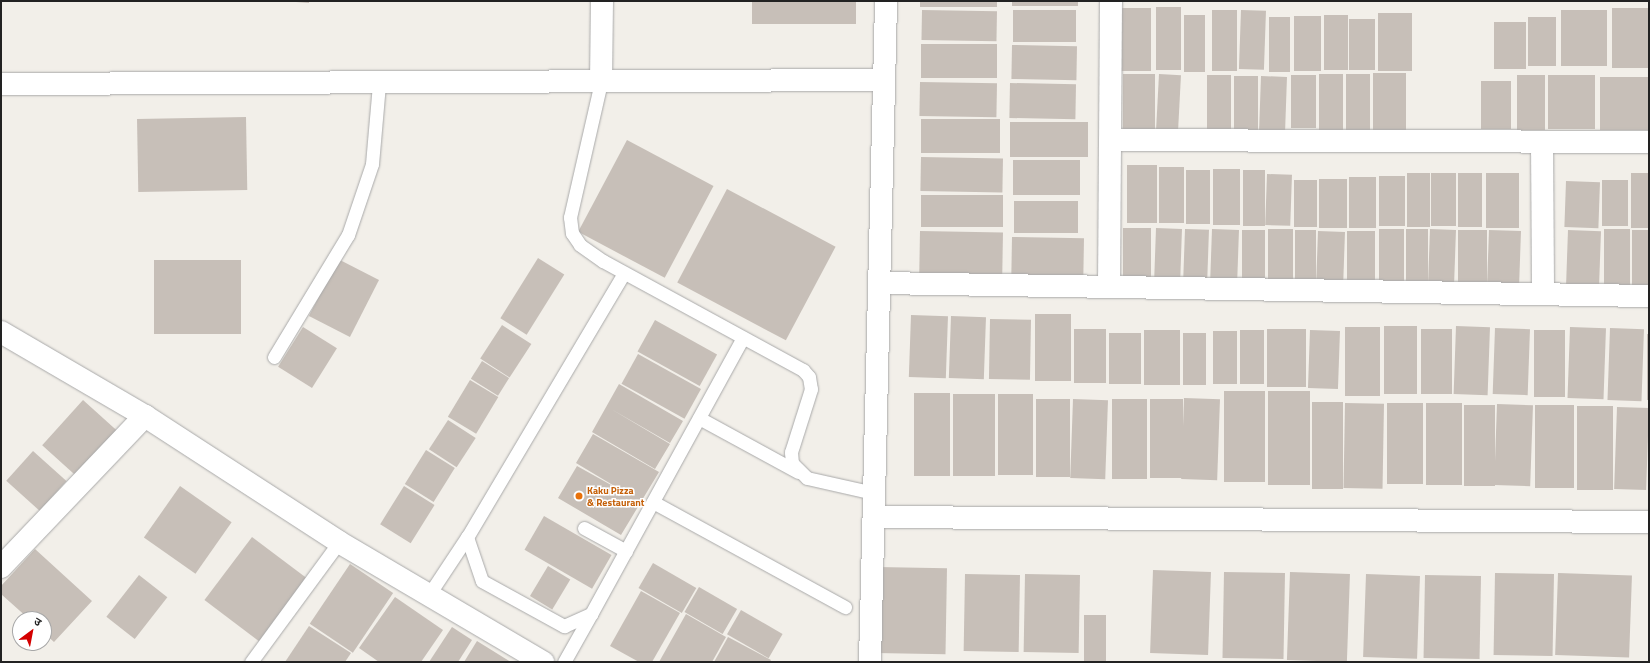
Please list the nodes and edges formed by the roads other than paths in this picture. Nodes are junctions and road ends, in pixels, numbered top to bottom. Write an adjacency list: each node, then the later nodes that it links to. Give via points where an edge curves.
1 (602, 1): 5 (street)
2 (886, 1): 4 (street)
3 (1111, 1): 8 (street)
4 (884, 80): 5 (street); 12 (street)
5 (601, 82): 7 (street); 11 (lane, via 570,217 572,233 580,245)
6 (1, 84): 7 (street)
7 (378, 84): 18 (lane, via 372,164 348,235)
8 (1110, 140): 9 (street); 13 (street)
9 (1542, 142): 10 (street); 14 (street)
10 (1649, 142)
11 (624, 273): 17 (lane); 27 (lane)
12 (880, 283): 13 (street); 22 (street)
13 (1109, 287): 14 (street)
14 (1543, 294): 15 (street)
15 (1649, 296)
16 (1, 332): 19 (street)
17 (743, 338): 20 (lane); 21 (lane, via 803,370 809,377 809,400 791,452 792,463)
18 (274, 357)
19 (145, 416): 28 (street); 30 (street)
20 (699, 418): 21 (lane); 23 (lane)
21 (799, 473): 22 (lane, via 806,478)
22 (874, 493): 24 (street)
23 (653, 502): 29 (lane); 32 (lane)
24 (874, 517): 25 (street); 37 (street)
25 (1649, 522)
26 (584, 528): 29 (lane)
27 (468, 537): 31 (lane); 33 (lane, via 482,581 564,626)
28 (339, 542): 31 (street); 34 (lane)
29 (626, 551): 33 (lane)
30 (1, 566)
31 (428, 596): 35 (street)
32 (845, 607)
33 (591, 614): 36 (lane)
34 (251, 662)
35 (543, 662)
36 (564, 662)
37 (870, 662)

